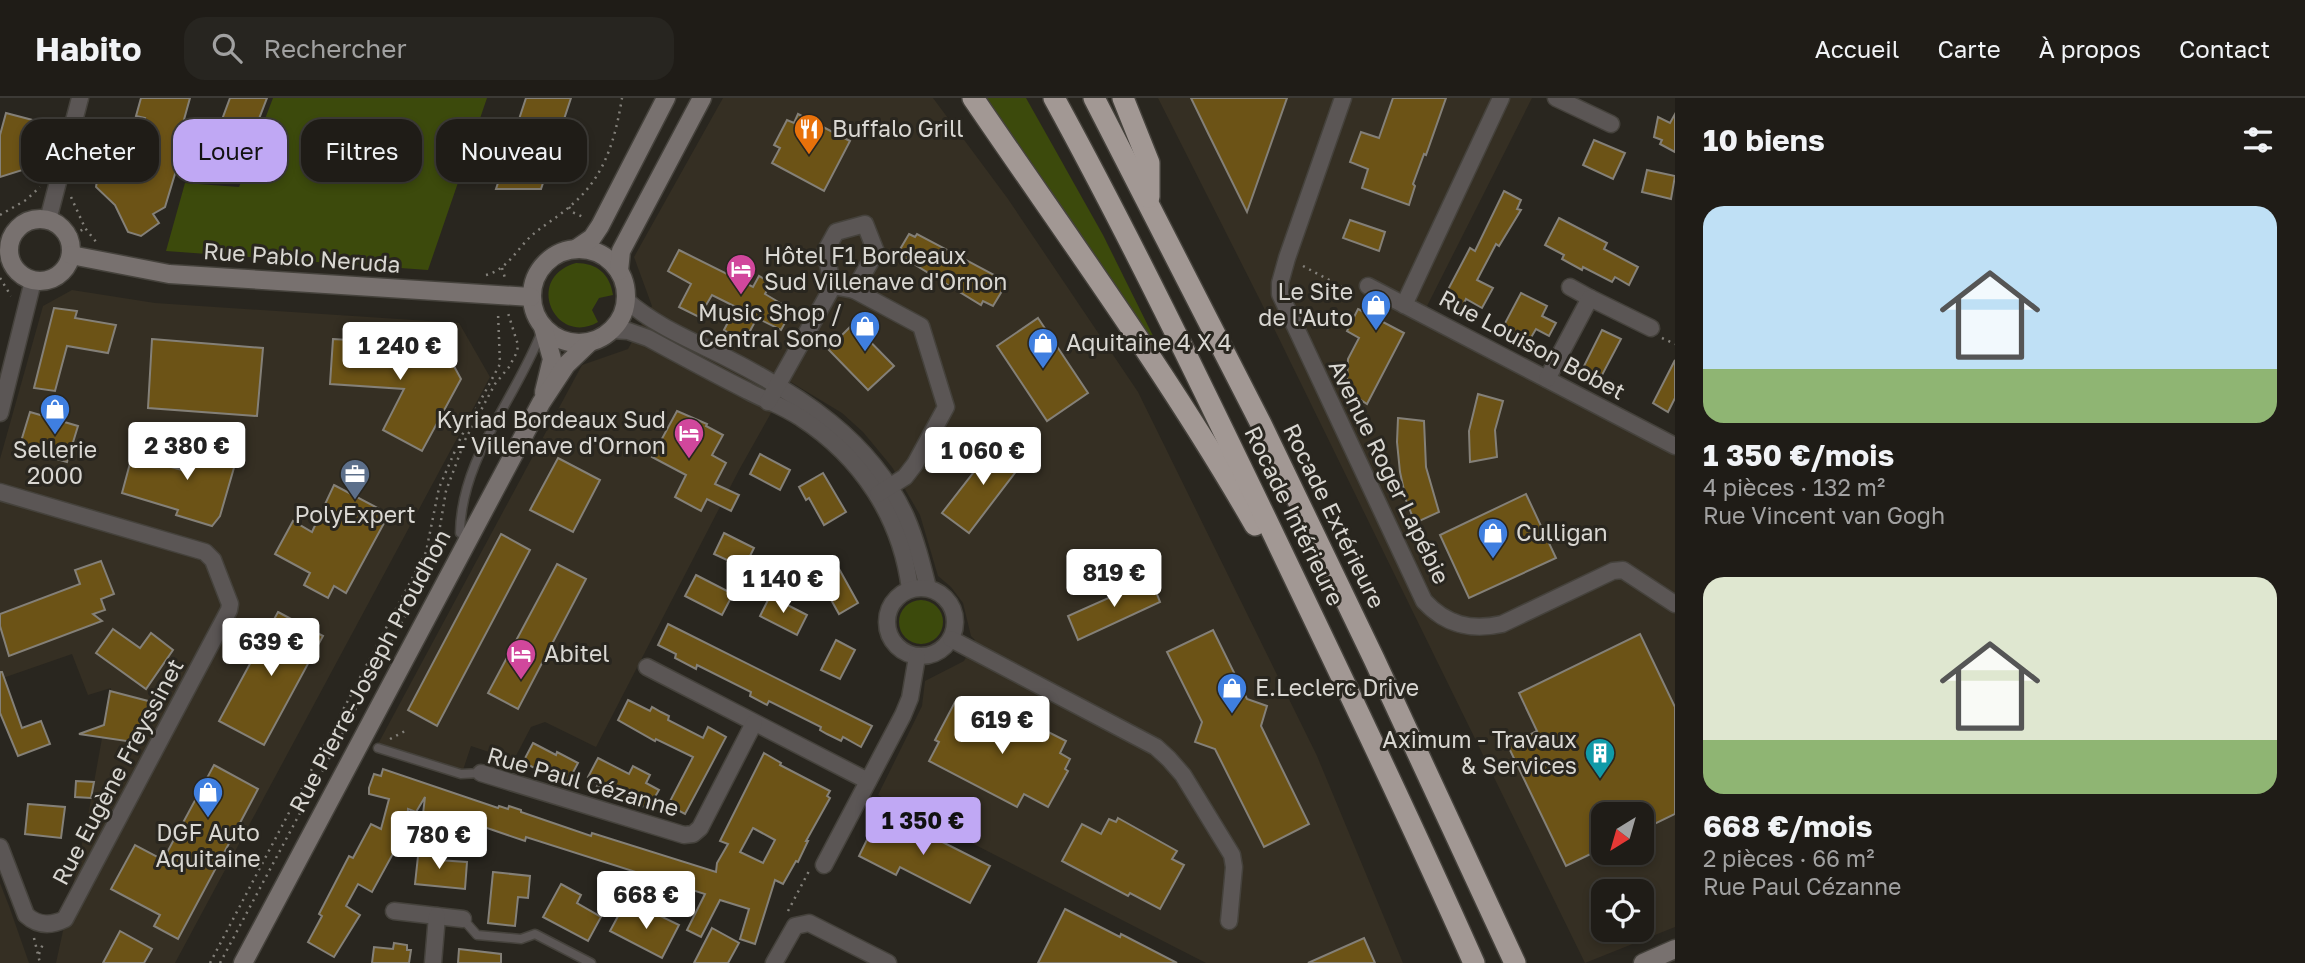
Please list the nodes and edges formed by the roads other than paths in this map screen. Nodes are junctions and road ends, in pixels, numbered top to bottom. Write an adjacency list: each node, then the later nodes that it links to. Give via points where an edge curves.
1 (80, 98): 13 (street)
2 (666, 98): 16 (street, via 600,226)
3 (702, 98): 17 (street, via 621,251)
4 (973, 98): 46 (highway, via 1213,452)
5 (1054, 98): 46 (highway, Rocade Intérieure, via 1101,183)
6 (1094, 98): 12 (highway, Rocade Extérieure)
7 (1123, 98): 12 (highway, via 1149,163)
8 (1343, 98): 42 (street, Avenue Roger Lapébie, via 1287,257 1280,295 1424,601 1443,618 1466,627 1489,627 1623,570)
9 (1501, 98): 26 (street)
10 (1556, 98): 11 (street)
11 (1611, 124)
12 (1149, 202): 64 (highway, Rocade Extérieure, via 1285,473)
13 (48, 220): 14 (street, via 30,221); 15 (street, via 63,230)
14 (5, 239): 18 (street, via 12,264)
15 (69, 246): 18 (street, via 61,273); 23 (street, Rue Pablo Neruda, via 169,274)
16 (576, 249): 17 (street, via 601,254); 23 (street, via 549,259 536,276)
17 (619, 271): 25 (street)
18 (33, 281): 35 (street)
19 (833, 286): 22 (street); 22 (street, via 825,252 836,232 865,224 876,252); 32 (street)
20 (1368, 286): 26 (street, Rue Louison Bobet)
21 (1570, 287): 24 (street)
22 (853, 290): 37 (street, via 921,326 946,407 915,464)
23 (531, 298): 27 (street)
24 (1590, 298): 28 (street); 31 (street)
25 (626, 300): 29 (street); 32 (street)
26 (1405, 304): 31 (street, Rue Louison Bobet)
27 (543, 327): 30 (street, via 564,341); 34 (street, Rue Pierre-Joseph Proudhon, via 552,359); 39 (lane, via 480,450 460,510 460,533)
28 (1651, 328)
29 (611, 330): 30 (street); 33 (street, via 648,338)
30 (590, 342): 34 (street, Rue Pierre-Joseph Proudhon, via 566,365)
31 (1547, 379): 36 (street, Rue Louison Bobet)
32 (777, 386): 33 (street); 37 (street, via 831,421 858,445)
33 (768, 402): 37 (street, via 823,433)
34 (541, 403): 39 (street, Rue Pierre-Joseph Proudhon)
35 (0, 412)
36 (1675, 446)
37 (884, 491): 40 (street, via 911,531); 41 (street)
38 (0, 492): 51 (street, Rue Eugène Freyssinet, via 205,552 213,560 230,604 68,915 54,924 29,919)
39 (468, 537): 58 (street, Rue Pierre-Joseph Proudhon)
40 (928, 588): 41 (street); 43 (street, via 952,608 955,629)
41 (910, 589): 44 (street, via 890,606 887,632 904,653)
42 (1675, 604)
43 (951, 639): 44 (street, via 937,653); 56 (street, via 1156,747 1170,759 1232,855)
44 (917, 657): 50 (street, via 910,698)
45 (647, 667): 47 (street)
46 (1342, 677): 63 (highway, Rocade Intérieure)
47 (754, 723): 49 (street, Rue Paul Cézanne, via 693,834); 50 (street)
48 (378, 748): 49 (lane, Rue Paul Cézanne, via 461,774)
49 (481, 773)
50 (868, 781): 52 (street)
51 (0, 847)
52 (824, 866)
53 (394, 911): 54 (street)
54 (437, 916): 55 (street); 59 (street)
55 (463, 919): 60 (lane, via 477,935 521,939 536,934)
56 (1229, 921)
57 (1675, 949): 65 (street)
58 (243, 963)
59 (433, 963)
60 (591, 963)
61 (774, 963): 62 (street, via 794,926 809,923)
62 (888, 963)
63 (1474, 963)
64 (1515, 963)
65 (1643, 963)

